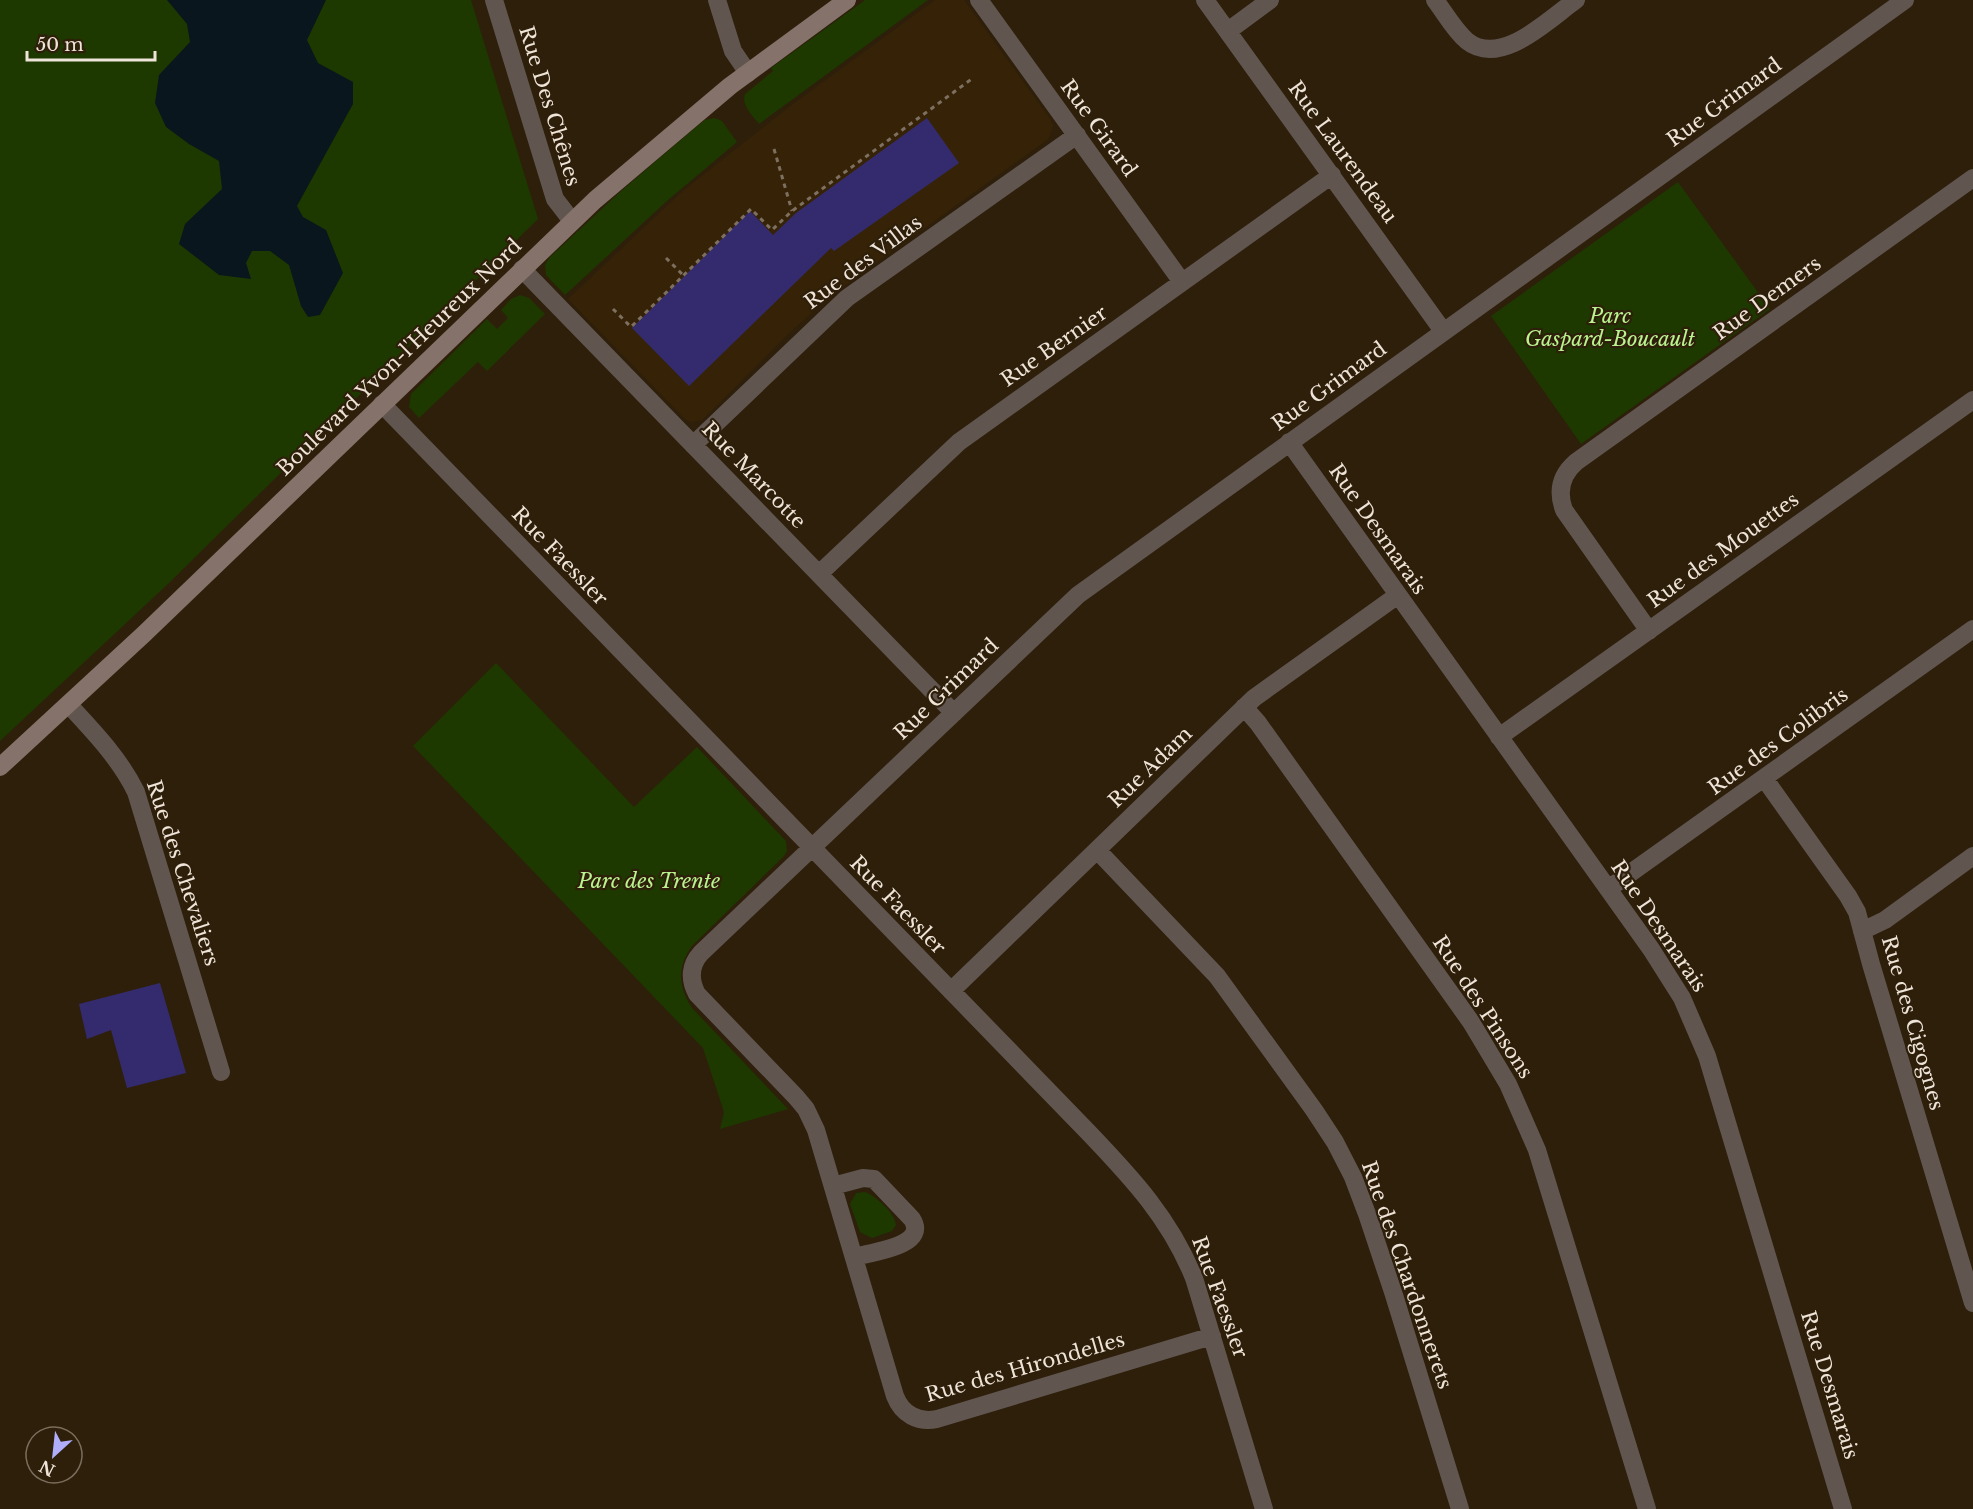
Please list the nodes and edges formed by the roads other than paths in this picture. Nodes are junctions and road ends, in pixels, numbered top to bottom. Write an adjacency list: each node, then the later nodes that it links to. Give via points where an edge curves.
1 (494, 0): 15 (street, Rue Des Chênes, via 555,199)
2 (717, 0): 11 (street, via 733,51)
3 (847, 0): 11 (street, Boulevard Yvon-l'Heureux Nord)
4 (979, 0): 12 (street, Rue Girard)
5 (1205, 0): 10 (street, Rue Laurendeau)
6 (1270, 0): 10 (street)
7 (1435, 0): 8 (street, via 1467,41 1492,49 1517,41)
8 (1576, 0)
9 (1905, 0): 18 (street, Rue Grimard)
10 (1227, 31): 13 (street, Rue Laurendeau)
11 (748, 73): 15 (street, Boulevard Yvon-l'Heureux Nord)
12 (1077, 135): 17 (street, Rue Girard); 22 (street, Rue des Villas, via 847,298)
13 (1332, 175): 17 (street, Rue Bernier); 18 (street, Rue Laurendeau)
14 (1973, 178): 26 (street, Rue Demers, via 1568,471 1560,493 1564,510)
15 (572, 221): 16 (street, Boulevard Yvon-l'Heureux Nord)
16 (522, 269): 20 (street, Boulevard Yvon-l'Heureux Nord); 22 (street, Rue Marcotte)
17 (1182, 282): 23 (street, Rue Bernier, via 959,442)
18 (1443, 332): 21 (street, Rue Grimard)
19 (1973, 400): 26 (street, Rue des Mouettes)
20 (382, 405): 27 (street, Boulevard Yvon-l'Heureux Nord); 33 (street, Rue Faessler)
21 (1289, 442): 24 (street, Rue Desmarais); 29 (street, Rue Grimard, via 1078,595)
22 (693, 445): 23 (street, Rue Marcotte)
23 (819, 574): 29 (street, Rue Marcotte)
24 (1398, 595): 28 (street, Rue Adam); 30 (street, Rue Desmarais)
25 (1973, 629): 32 (street, Rue des Colibris)
26 (1649, 631): 30 (street, Rue des Mouettes)
27 (69, 705): 31 (street, Boulevard Yvon-l'Heureux Nord); 39 (street, Rue des Chevaliers, via 114,756 136,792)
28 (1244, 707): 34 (street, Rue Adam); 46 (street, Rue des Pinsons, via 1500,1068 1545,1175)
29 (954, 713): 33 (street, Rue Grimard)
30 (1499, 737): 36 (street, Rue Desmarais)
31 (0, 767)
32 (1764, 778): 36 (street, Rue des Colibris); 37 (street, Rue des Cigognes, via 1848,896)
33 (812, 848): 38 (street, Rue Faessler); 40 (street, Rue des Hirondelles, via 701,953 692,978 694,989 704,1002 806,1109)
34 (1096, 850): 38 (street, Rue Adam); 45 (street, Rue des Chardonnerets, via 1217,976 1335,1142 1367,1214)
35 (1973, 856): 37 (street, via 1885,920)
36 (1608, 889): 47 (street, Rue Desmarais, via 1674,984 1702,1042)
37 (1862, 931): 42 (street, Rue des Cigognes)
38 (951, 991): 43 (street, Rue Faessler, via 1148,1197 1188,1263)
39 (221, 1072)
40 (833, 1186): 41 (street, Rue des Hirondelles); 41 (street, via 874,1179 916,1225 916,1233 909,1241)
41 (854, 1257): 43 (street, Rue des Hirondelles, via 895,1396 904,1411 920,1420 937,1419)
42 (1973, 1303)
43 (1212, 1336): 44 (street, Rue Faessler)
44 (1264, 1509)
45 (1460, 1509)
46 (1647, 1509)
47 (1843, 1509)

